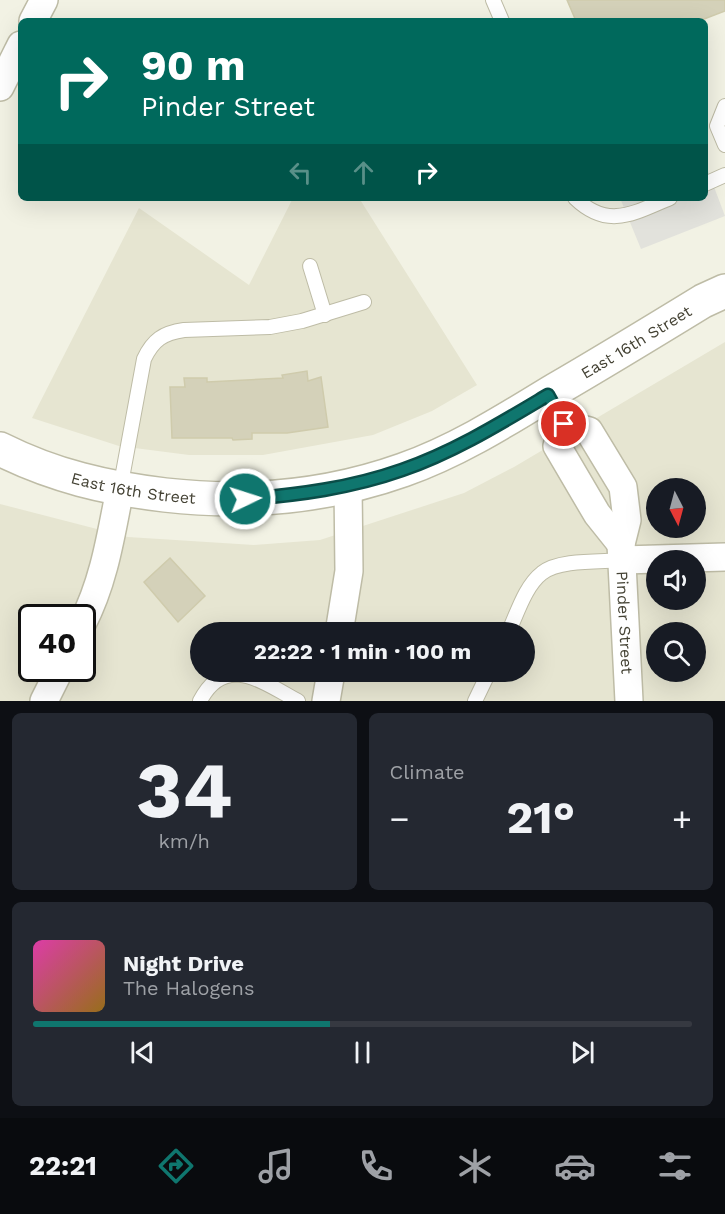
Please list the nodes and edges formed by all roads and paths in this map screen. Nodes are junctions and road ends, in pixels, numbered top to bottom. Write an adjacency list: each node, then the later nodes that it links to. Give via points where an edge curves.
1 (44, 0): 3 (street)
2 (493, 0): 4 (lane)
3 (35, 18)
4 (501, 18)
5 (18, 51): 6 (street)
6 (0, 87)
7 (725, 106): 8 (lane, via 717,126)
8 (725, 146)
9 (725, 176): 10 (lane)
10 (708, 183)
11 (578, 201): 12 (lane, via 606,217 625,216)
12 (662, 201)
13 (310, 266): 16 (lane)
14 (725, 291): 17 (street, East 16th Street)
15 (364, 302): 16 (lane)
16 (325, 315): 21 (lane, via 270,327 184,330 157,338 144,358)
17 (548, 395): 18 (street); 20 (street, East 16th Street, via 451,450 402,470)
18 (564, 424): 22 (street, via 557,446); 22 (street, Pinder Street, via 589,431 623,487 627,520)
19 (0, 449): 21 (street, East 16th Street, via 32,465)
20 (348, 485): 21 (street, East 16th Street, via 297,495 245,499); 25 (street, via 349,571)
21 (120, 489): 24 (street, via 104,567)
22 (622, 552): 23 (street); 26 (lane, via 542,572); 35 (street, Pinder Street)
23 (725, 557)
24 (91, 604)
25 (341, 622)
26 (513, 622)
27 (54, 682): 30 (street)
28 (329, 682): 33 (street)
29 (484, 682): 34 (lane)
30 (44, 701)
31 (200, 701): 32 (lane, via 215,680 238,674)
32 (298, 701)
33 (326, 701)
34 (475, 701)
35 (629, 701)

